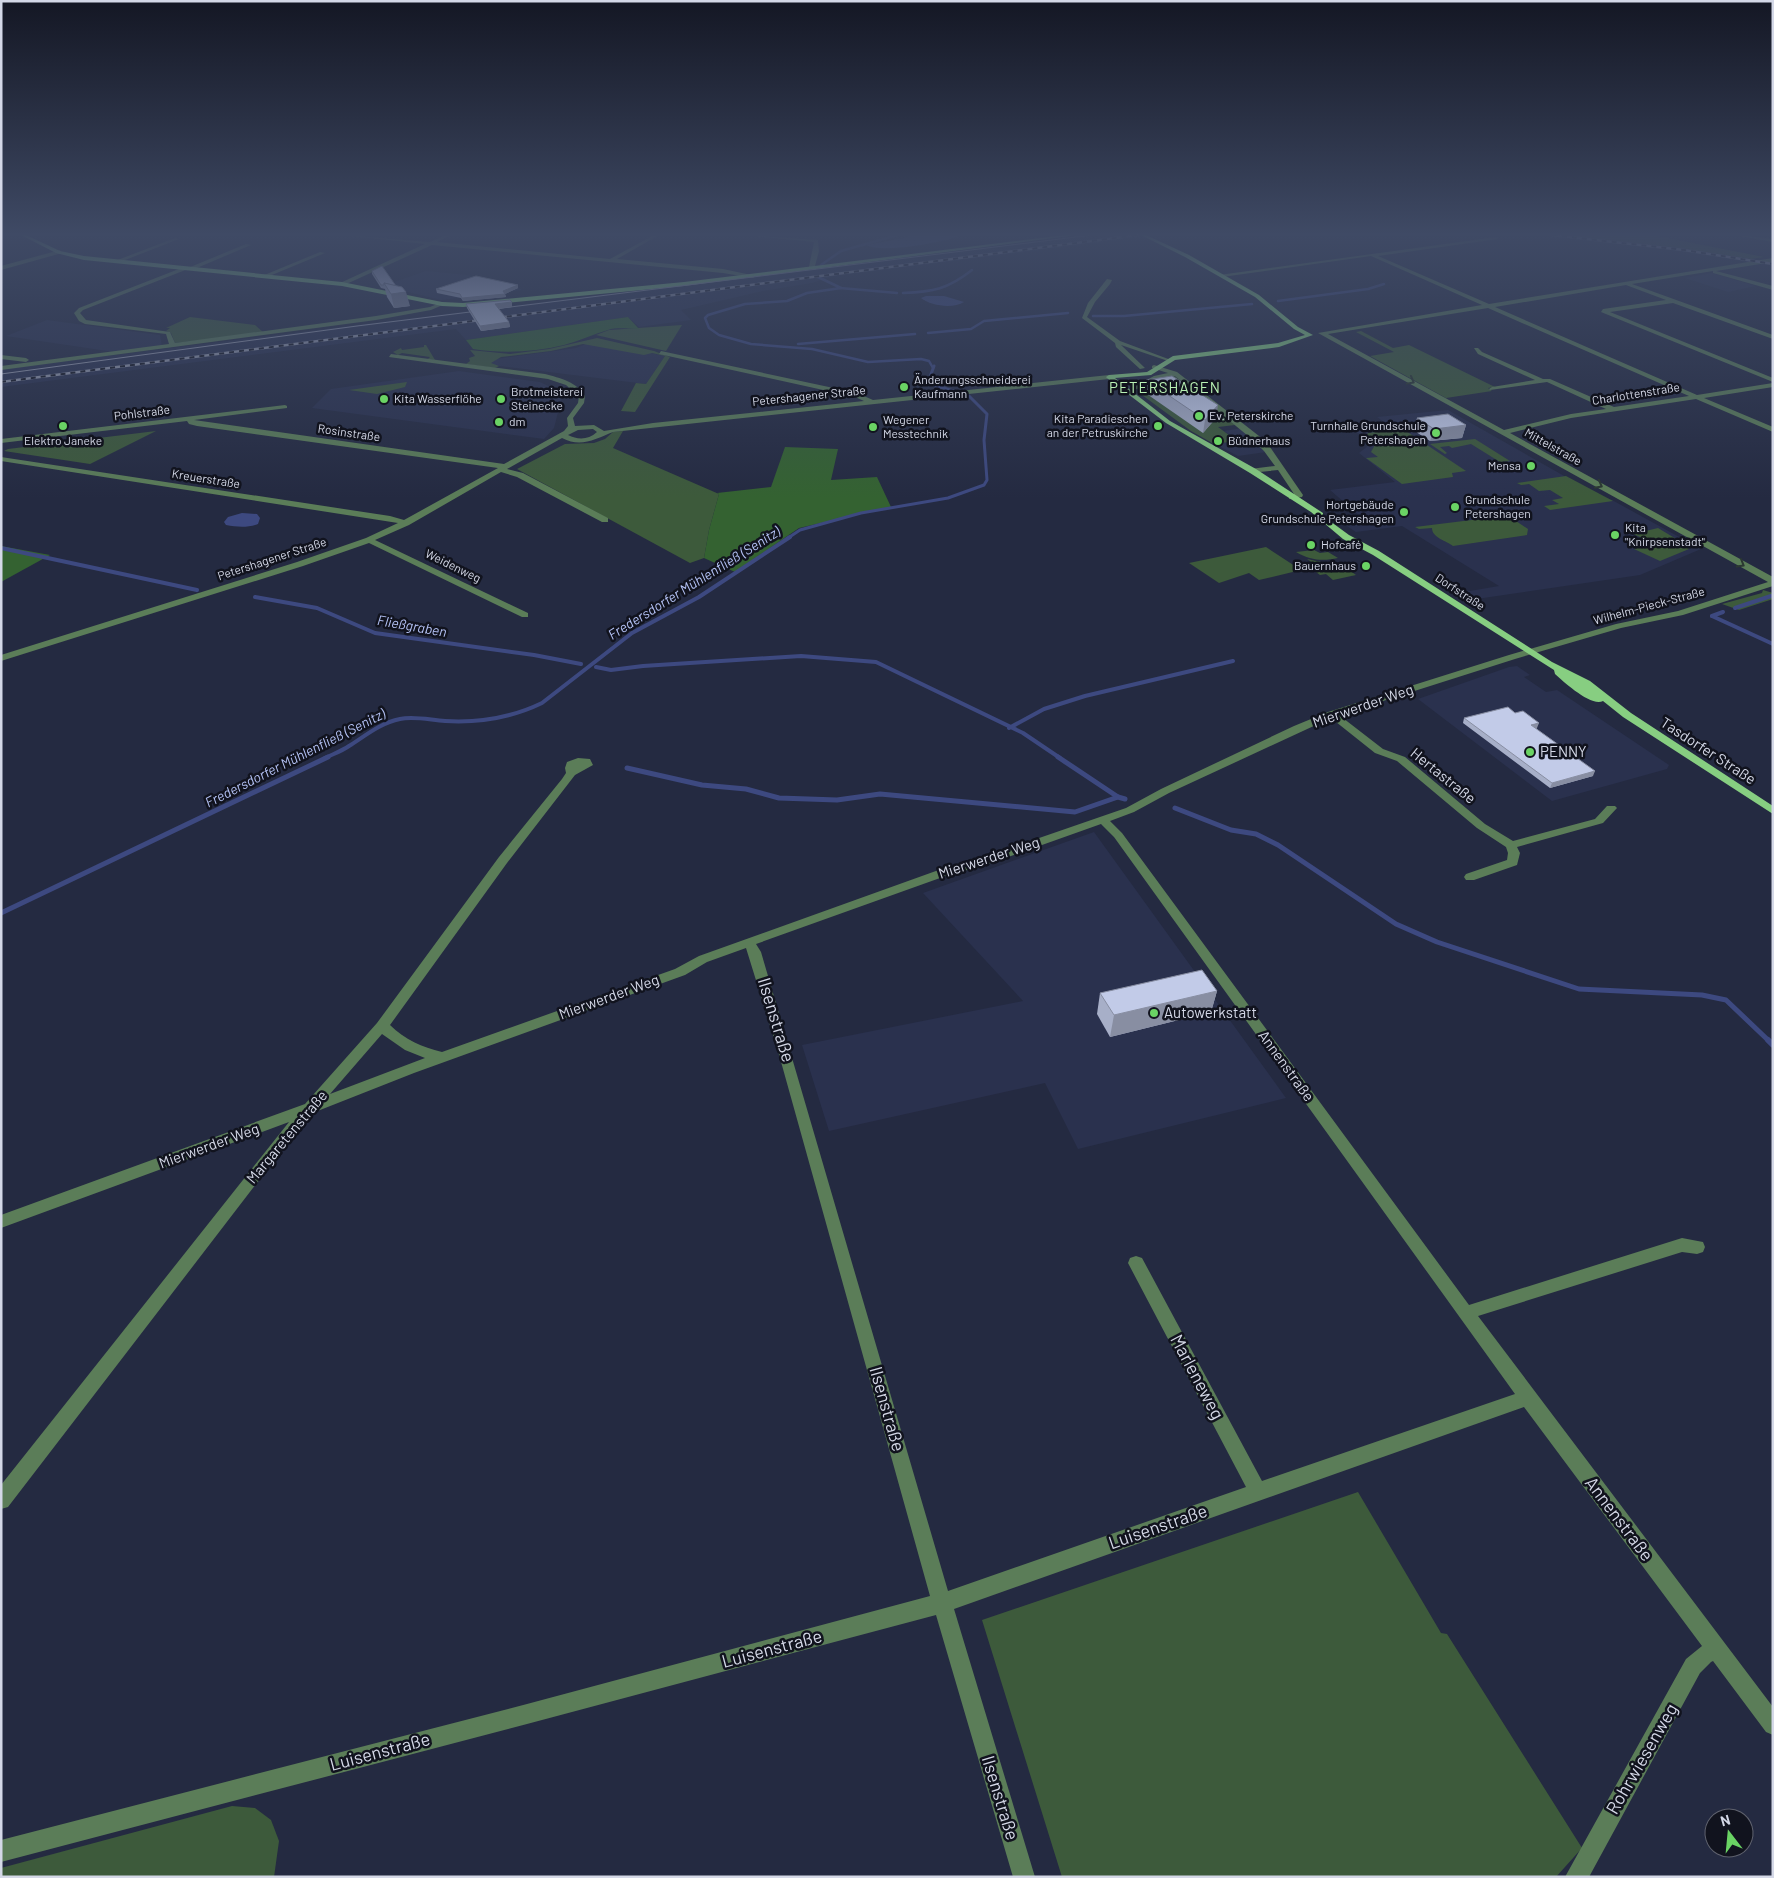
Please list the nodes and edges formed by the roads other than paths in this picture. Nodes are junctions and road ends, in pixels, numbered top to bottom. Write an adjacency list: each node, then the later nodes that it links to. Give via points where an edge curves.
1 (90, 323): 13 (street, via 168,333)
2 (342, 323): 13 (street)
3 (1093, 323): 12 (street)
4 (1290, 323): 10 (main road)
5 (1386, 323): 9 (street)
6 (1526, 323): 30 (street)
7 (1632, 323): 25 (street)
8 (1734, 323): 11 (street)
9 (1322, 333): 10 (street); 40 (street, Mittelstraße, one-way to 40)
10 (1310, 335): 18 (main road, via 1279,345)
11 (1773, 337)
12 (1118, 342): 18 (street); 22 (street, via 1128,357)
13 (173, 346): 19 (street)
14 (1476, 349): 26 (street)
15 (661, 353): 31 (street, via 857,395)
16 (391, 356): 33 (street, via 556,378 581,393 582,401)
17 (1, 357): 19 (street, via 26,360)
18 (1166, 360): 20 (main road)
19 (29, 364): 21 (street)
20 (1158, 367): 23 (street); 24 (main road, via 1149,374)
21 (1, 368)
22 (1142, 368)
23 (1177, 374): 28 (street, via 1156,377); 47 (street, via 1256,438)
24 (1110, 377): 31 (street, Petershagener Straße); 48 (main road, Dorfstraße, via 1162,419)
25 (1773, 380)
26 (1542, 381): 29 (street); 34 (street, via 1548,380)
27 (1773, 385): 30 (street, Charlottenstraße)
28 (1136, 388)
29 (1492, 389)
30 (1696, 396): 34 (street, Charlottenstraße); 38 (street)
31 (873, 403): 36 (street, Petershagener Straße)
32 (285, 407): 35 (street, Pohlstraße)
33 (578, 407): 37 (street, via 579,421); 39 (street, via 570,418 572,426)
34 (1612, 409): 40 (street, Charlottenstraße)
35 (190, 419): 43 (street, Pohlstraße); 46 (street, Rosinstraße, via 191,423 197,424)
36 (652, 424): 37 (street, Petershagener Straße); 41 (street, Petershagener Straße)
37 (591, 427): 39 (street, Petershagener Straße); 41 (street, via 600,430)
38 (1773, 430)
39 (566, 432): 42 (street, via 567,438); 44 (street, Petershagener Straße)
40 (1504, 432): 53 (street, Mittelstraße, one-way to 53)
41 (601, 434): 42 (street, Petershagener Straße)
42 (574, 440): 44 (street, Petershagener Straße)
43 (1, 442)
44 (536, 451): 46 (street, Petershagener Straße)
45 (1, 460): 51 (street, Kreuerstraße)
46 (505, 468): 50 (street, Rosinstraße); 51 (street, Petershagener Straße)
47 (1280, 468): 48 (street); 49 (street, via 1299,495)
48 (1253, 471): 49 (main road, Dorfstraße)
49 (1292, 497): 55 (main road, Dorfstraße, via 1351,540)
50 (605, 520)
51 (406, 523): 52 (street, Petershagener Straße)
52 (369, 540): 54 (street, Weidenweg); 56 (street, Petershagener Straße)
53 (1773, 582): 55 (street, Wilhelm-Pieck-Straße, via 1680,613 1619,626)
54 (525, 615)
55 (1530, 652): 57 (street, Mierwerder Weg); 60 (main road, Tasdorfer Straße, via 1578,677 1627,715)
56 (1, 658)
57 (1332, 714): 61 (street, Mierwerder Weg); 62 (street, Hertastraße, via 1379,751 1401,759 1482,826)
58 (571, 773): 65 (street, Margaretenstraße, via 502,860)
59 (1611, 808): 62 (street, via 1599,821)
60 (1773, 812)
61 (1104, 821): 64 (street, Mierwerder Weg, via 951,870); 71 (street, Annenstraße, via 1124,843)
62 (1511, 845): 63 (street, via 1513,862)
63 (1470, 877)
64 (749, 943): 66 (street, Mierwerder Weg, via 703,959 680,972); 75 (street, Ilsenstraße, via 755,952 785,1051)
65 (382, 1026): 66 (street, via 408,1048); 67 (street, Margaretenstraße)
66 (444, 1057): 67 (street, Mierwerder Weg)
67 (312, 1106): 68 (street, Mierwerder Weg); 74 (street, Margaretenstraße, via 281,1141)
68 (1, 1222)
69 (1696, 1247): 71 (street, via 1682,1245)
70 (1136, 1263): 73 (street, Marleneweg)
71 (1466, 1313): 72 (street, Annenstraße)
72 (1528, 1397): 73 (street, Luisenstraße); 76 (street, Annenstraße)
73 (1258, 1492): 75 (street, Luisenstraße)
74 (1, 1500)
75 (942, 1604): 78 (street, Luisenstraße); 79 (street, Ilsenstraße)
76 (1716, 1650): 77 (street, Annenstraße); 80 (street, Rohrwiesenweg, via 1704,1655 1693,1666)
77 (1773, 1725)
78 (1, 1851)
79 (1024, 1877)
80 (1576, 1877)

